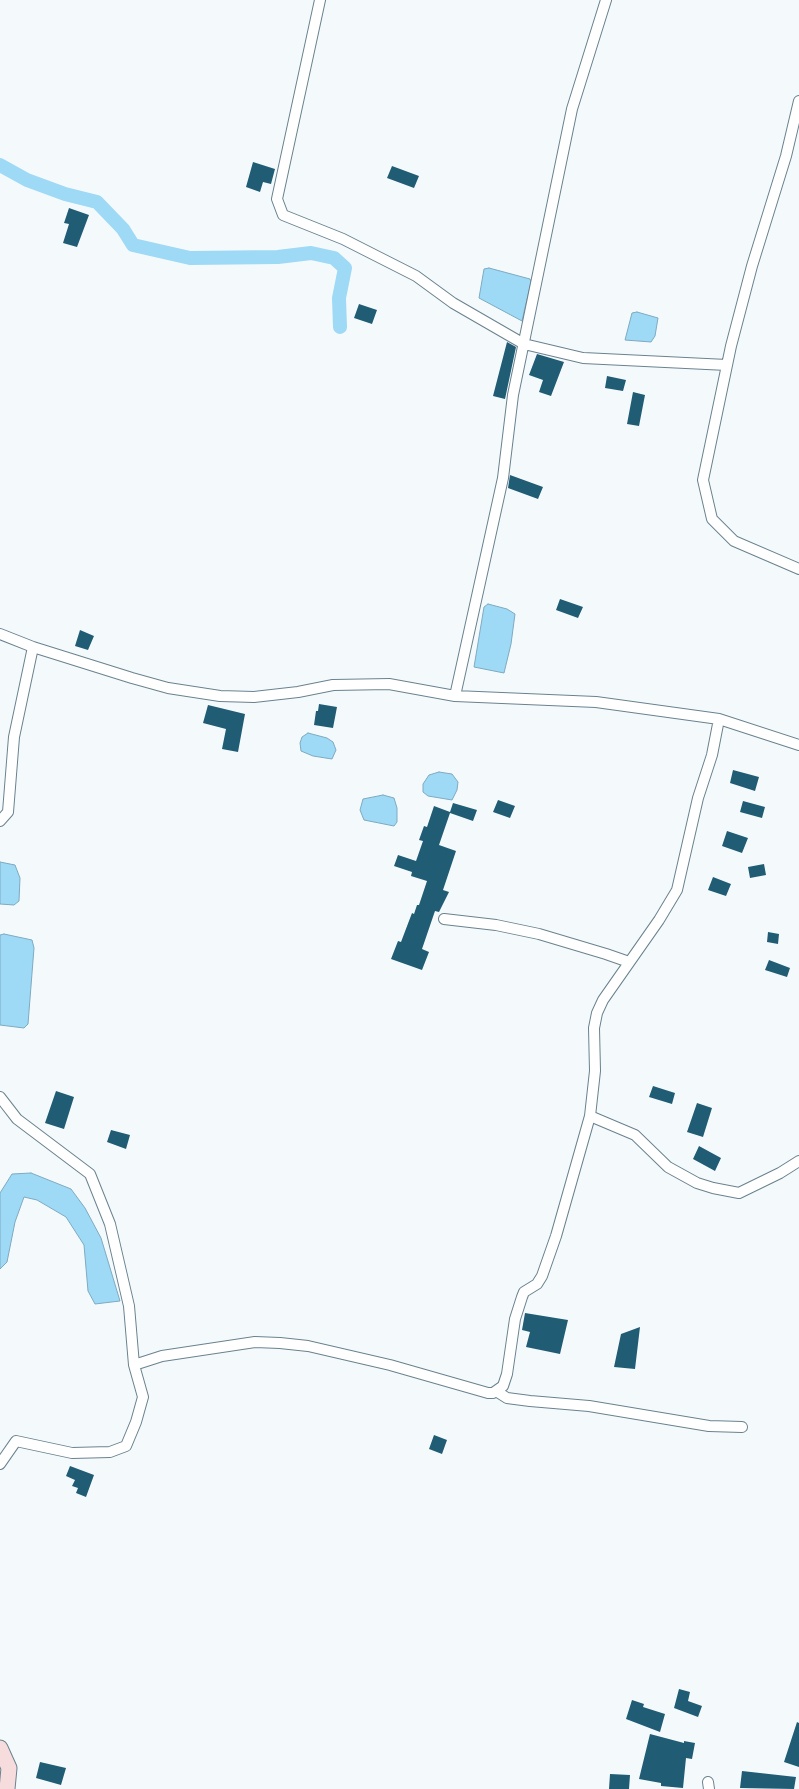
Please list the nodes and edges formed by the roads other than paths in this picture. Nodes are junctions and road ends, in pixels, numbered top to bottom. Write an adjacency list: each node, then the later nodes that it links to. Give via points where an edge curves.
1 (320, 0): 4 (street, via 277,199 283,215 343,239 416,276 464,310)
2 (606, 0): 4 (street, via 572,109)
3 (799, 101): 5 (street)
4 (524, 344): 5 (street, via 583,358); 9 (street, via 513,395 503,478)
5 (727, 365): 6 (street, via 703,480 712,519 734,541)
6 (799, 569)
7 (0, 634): 8 (street)
8 (33, 647): 9 (street, via 168,688 220,696 254,697 333,685 389,684); 12 (street, via 14,737 8,812)
9 (455, 696): 10 (street, via 596,702)
10 (720, 718): 11 (street); 14 (street, via 677,890)
11 (799, 746)
12 (0, 821)
13 (444, 919): 14 (street, via 496,924)
14 (629, 962): 16 (street, via 603,1000 597,1014 594,1028 595,1071)
15 (0, 1097): 18 (street, via 17,1119 90,1174 110,1224 129,1306)
16 (590, 1116): 17 (street, via 635,1135 668,1167 697,1183 713,1188 739,1193); 19 (street, via 556,1236 542,1276 522,1297 515,1319 507,1374 503,1386)
17 (799, 1161)
18 (134, 1365): 19 (street, via 162,1356 255,1342 280,1343 308,1346 390,1365 488,1393); 21 (street, via 144,1397 126,1446 110,1452 72,1453 16,1441)
19 (496, 1391): 20 (street, via 507,1398 588,1406 709,1426)
20 (742, 1427)
21 (0, 1464)
22 (0, 1748): 23 (street, via 8,1768)
23 (6, 1789)

